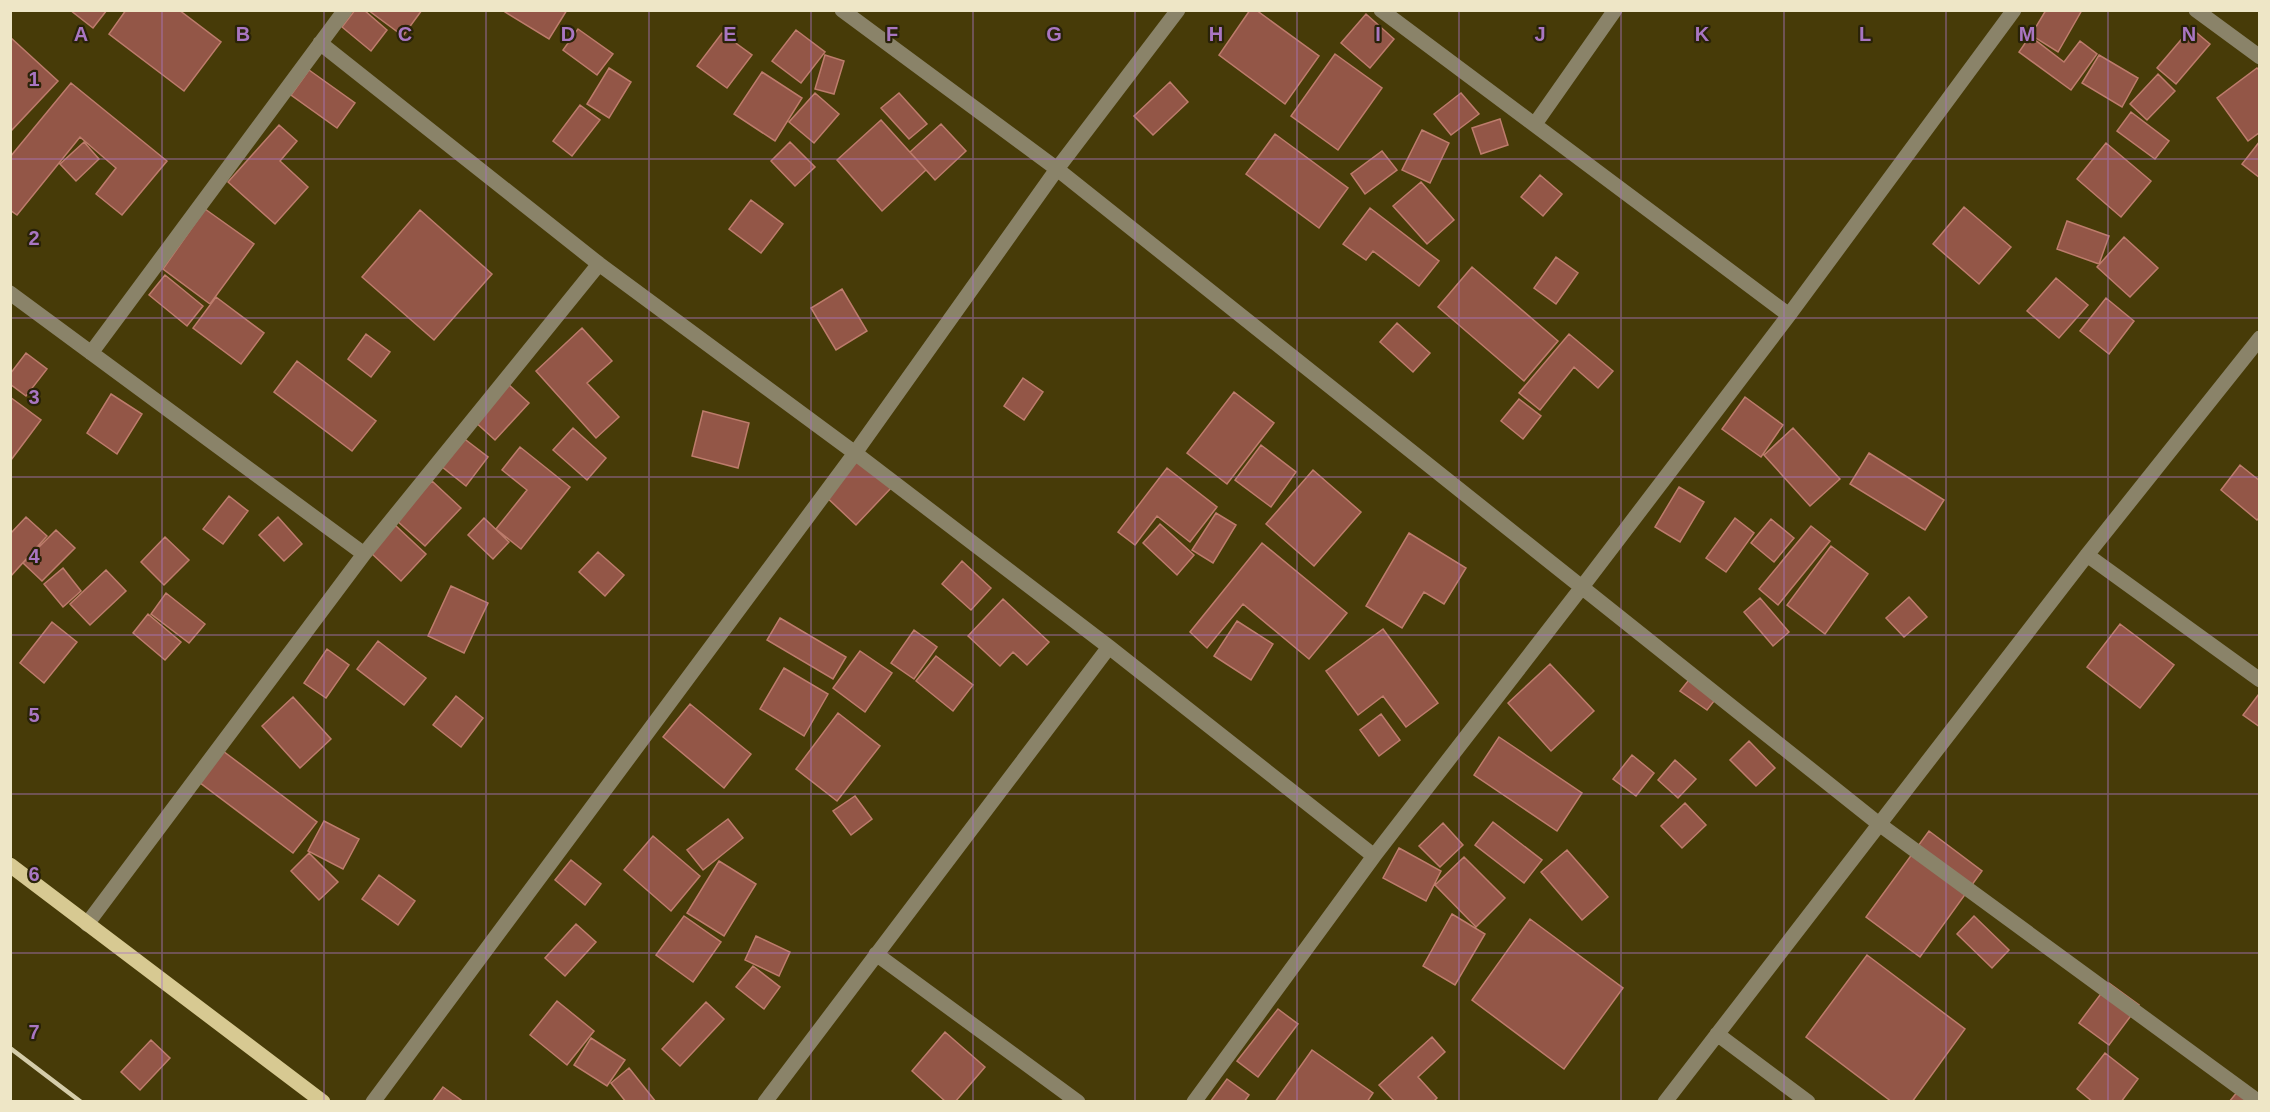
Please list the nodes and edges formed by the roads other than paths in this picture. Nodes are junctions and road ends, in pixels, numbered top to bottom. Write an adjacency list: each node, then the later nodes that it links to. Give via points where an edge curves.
1 (345, 10): 8 (street)
2 (842, 10): 11 (street)
3 (1178, 10): 11 (street)
4 (1381, 10): 10 (street)
5 (1615, 10): 10 (street)
6 (2014, 10): 14 (street)
7 (2196, 10): 9 (street)
8 (320, 43): 12 (street); 16 (street)
9 (2259, 57)
10 (1535, 124): 14 (street)
11 (1058, 169): 17 (street); 20 (street)
12 (599, 264): 17 (street); 18 (street)
13 (10, 293): 16 (street)
14 (1788, 315): 20 (street)
15 (2259, 338): 19 (street)
16 (91, 353): 18 (street)
17 (855, 453): 21 (street); 30 (street)
18 (364, 554): 26 (street)
19 (2087, 555): 22 (street); 23 (street)
20 (1582, 587): 23 (street); 24 (street)
21 (1109, 647): 24 (street); 27 (street)
22 (2259, 680)
23 (1879, 824): 28 (street); 36 (street)
24 (1374, 856): 33 (street)
25 (10, 865): 26 (main road)
26 (87, 924): 29 (main road)
27 (876, 954): 31 (street); 32 (street)
28 (1717, 1034): 34 (street); 35 (street)
29 (322, 1101)
30 (373, 1101)
31 (765, 1101)
32 (1077, 1101)
33 (1194, 1101)
34 (1665, 1101)
35 (1808, 1101)
36 (2259, 1101)

